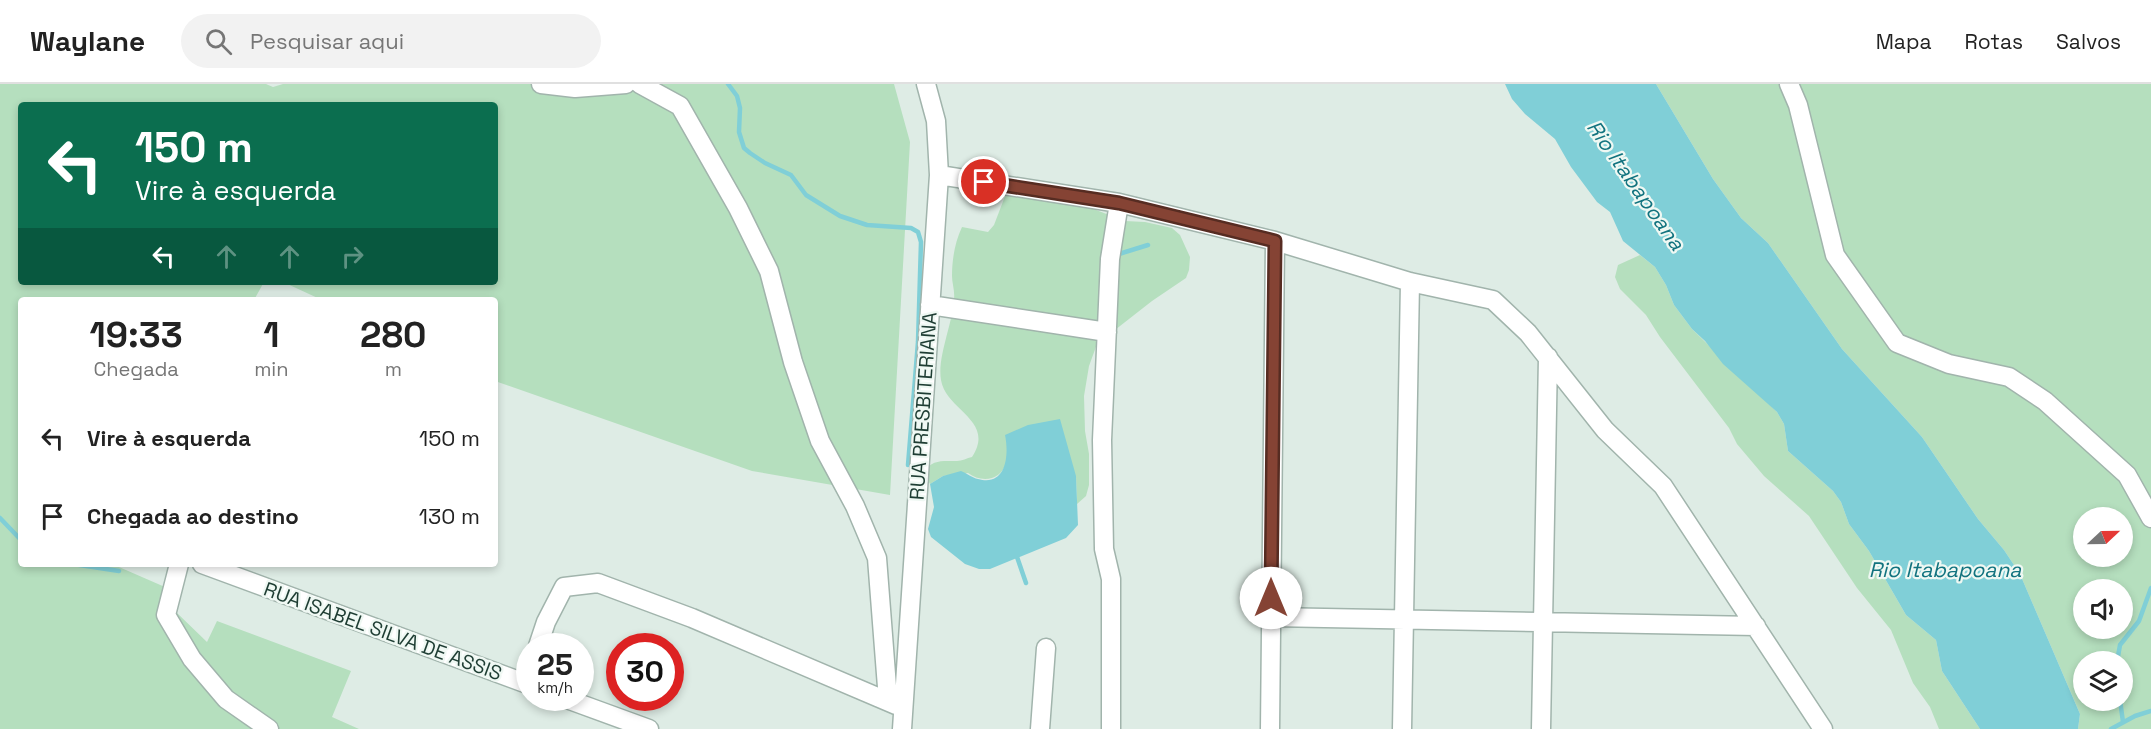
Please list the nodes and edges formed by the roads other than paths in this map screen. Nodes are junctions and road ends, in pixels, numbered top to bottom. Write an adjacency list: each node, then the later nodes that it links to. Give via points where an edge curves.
1 (541, 84): 2 (street, via 575,88)
2 (626, 84)
3 (640, 84): 23 (street, via 680,106 769,271 793,362 820,441 877,558)
4 (926, 84): 6 (street, RUA PRESBITERIANA, via 936,121)
5 (1789, 84): 13 (street, via 1798,105 1835,255 1897,343 1949,364 2009,377 2045,401 2127,475)
6 (939, 175): 7 (street); 10 (street, RUA PRESBITERIANA)
7 (1119, 203): 8 (street); 11 (street, via 1110,259)
8 (1275, 241): 9 (street); 16 (street)
9 (1410, 282): 12 (street, via 1493,300); 17 (street)
10 (930, 305): 11 (street); 23 (street, RUA PRESBITERIANA)
11 (1107, 332): 29 (street, via 1102,440 1104,549 1111,579)
12 (1548, 357): 18 (street); 19 (street, via 1605,430 1663,486)
13 (2151, 518)
14 (178, 567): 26 (street, via 166,615 192,659 226,699)
15 (210, 567): 22 (street, RUA ISABEL SILVA DE ASSIS)
16 (1271, 617): 17 (street); 30 (street)
17 (1402, 620): 18 (street); 31 (street)
18 (1543, 622): 19 (street); 32 (street)
19 (1756, 626): 33 (street)
20 (542, 633): 23 (street, via 564,587 598,583 692,618)
21 (1046, 648): 28 (street)
22 (516, 676)
23 (896, 705): 27 (street, RUA PRESBITERIANA)
24 (594, 709): 25 (street)
25 (640, 727)
26 (269, 729)
27 (902, 729)
28 (1040, 729)
29 (1111, 729)
30 (1270, 729)
31 (1402, 729)
32 (1541, 729)
33 (1823, 729)

